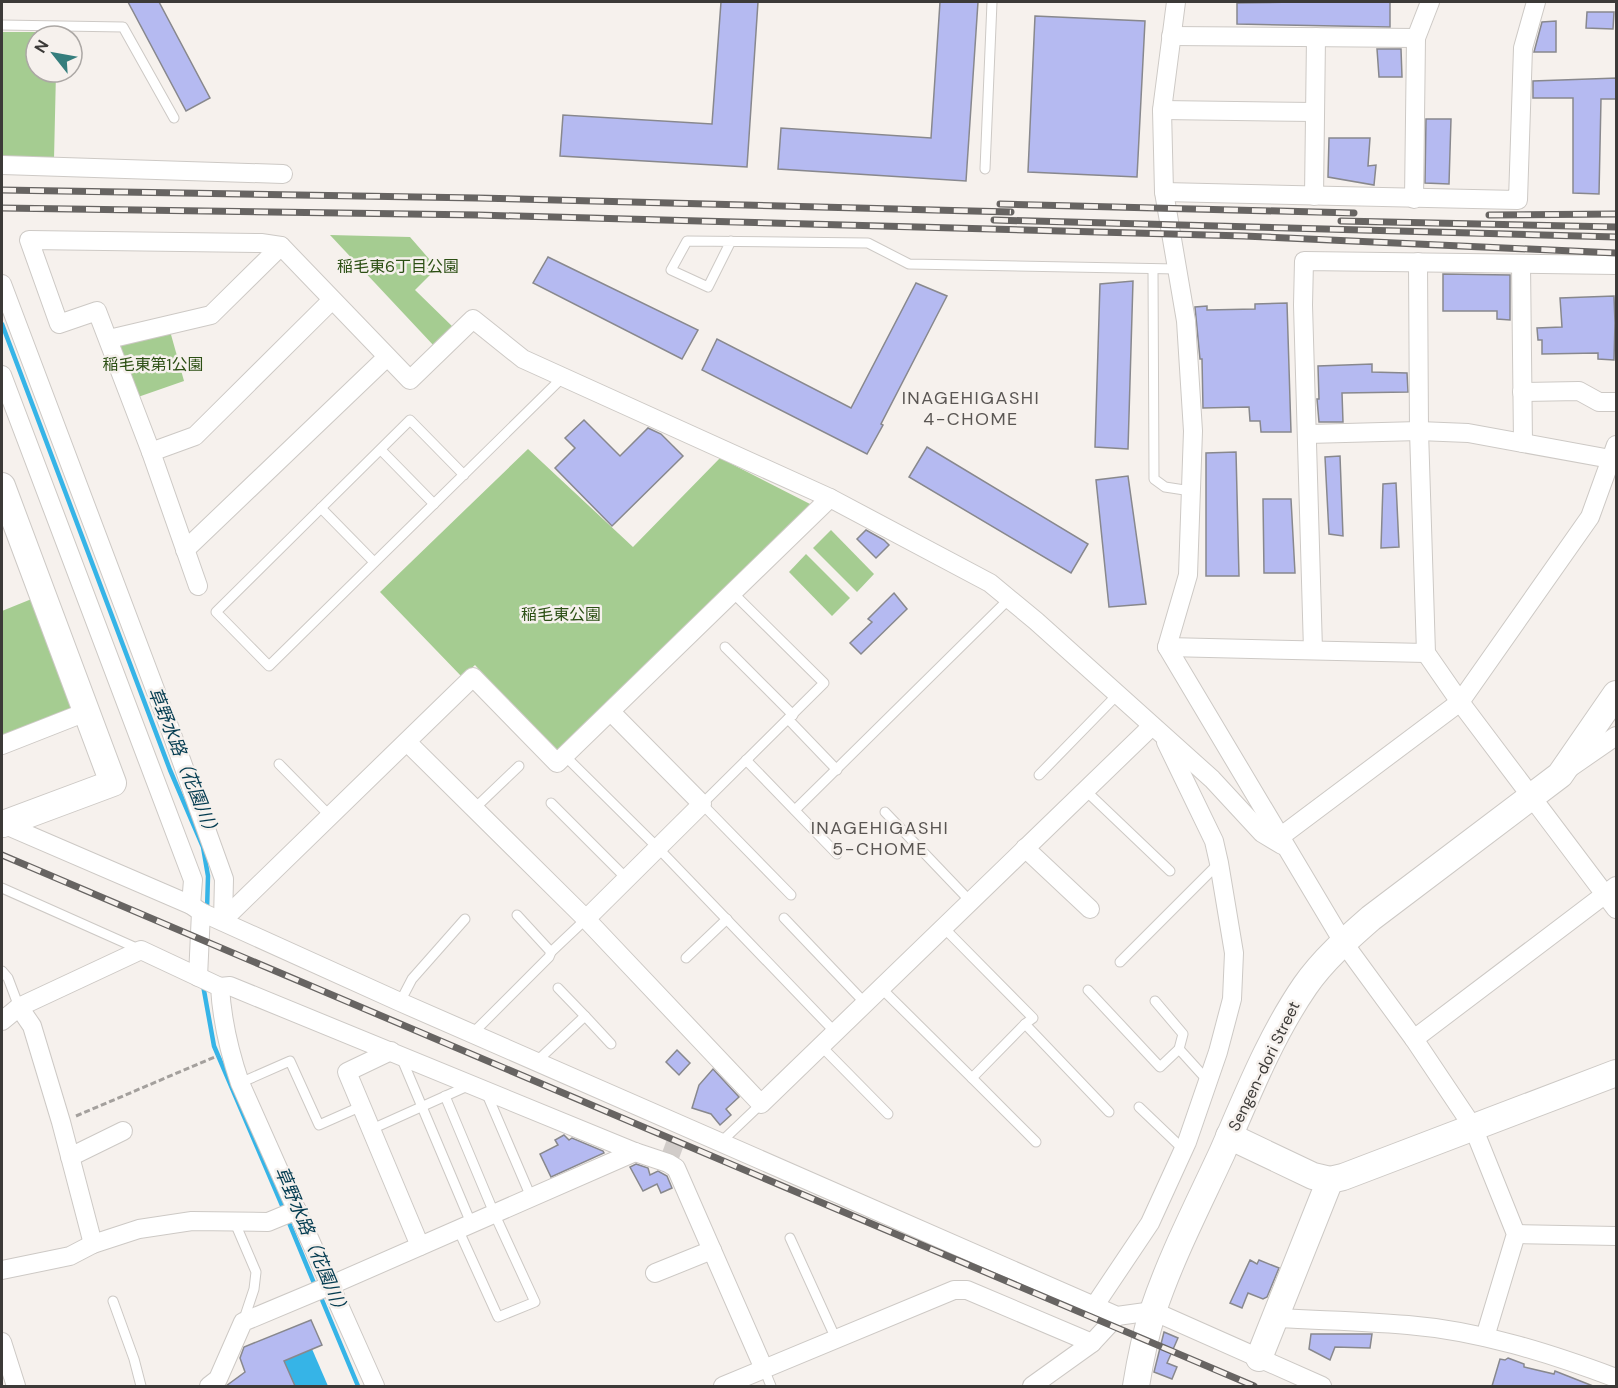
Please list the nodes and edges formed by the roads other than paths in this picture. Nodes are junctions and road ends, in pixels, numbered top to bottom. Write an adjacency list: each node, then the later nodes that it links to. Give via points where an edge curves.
1 (992, 2): 13 (lane)
2 (1176, 2): 6 (street)
3 (1430, 2): 8 (street)
4 (1536, 2): 17 (street, via 1523,48 1518,200)
5 (2, 25): 11 (lane, via 123,27)
6 (1171, 36): 7 (street); 9 (street)
7 (1316, 37): 8 (street); 10 (street)
8 (1416, 38): 17 (street)
9 (1162, 110): 10 (street); 15 (street)
10 (1314, 112): 16 (street)
11 (174, 118)
12 (2, 165): 14 (street)
13 (985, 169)
14 (283, 174)
15 (1164, 192): 16 (street); 24 (street)
16 (1314, 196): 17 (street)
17 (1414, 199)
18 (731, 242): 18 (lane, via 687,241 671,270 708,287); 23 (lane, via 868,243 909,264)
19 (281, 246): 26 (street); 27 (street, via 211,315); 27 (street, via 29,240 59,324 97,311)
20 (1418, 262): 21 (street); 33 (street); 34 (street, via 1304,261)
21 (1521, 264): 22 (street); 31 (street)
22 (1617, 265)
23 (1153, 269): 24 (lane); 41 (lane, via 1154,479 1165,487)
24 (1177, 269): 41 (street, via 1186,321 1192,420)
25 (2, 284): 99 (street, via 224,879)
26 (332, 300): 28 (street); 37 (street, via 195,436)
27 (109, 339): 37 (street)
28 (387, 357): 30 (street, via 410,380 473,319 523,359); 45 (street)
29 (2, 375): 91 (street, via 193,880)
30 (563, 377): 39 (lane); 42 (street)
31 (1522, 392): 32 (street, via 1579,391 1599,402); 35 (street)
32 (1617, 402)
33 (1419, 431): 34 (street); 35 (street, via 1468,433); 53 (street)
34 (1308, 434): 52 (street)
35 (1523, 443): 38 (street)
36 (381, 450): 39 (lane, via 410,420); 43 (lane); 44 (lane)
37 (151, 452): 45 (street)
38 (1615, 455): 56 (street, via 1590,518)
39 (464, 475): 43 (lane)
40 (2, 486): 57 (street)
41 (1191, 491): 51 (street, via 1188,575)
42 (830, 498): 48 (street); 49 (street)
43 (434, 504): 46 (lane)
44 (321, 508): 46 (lane); 46 (lane, via 216,612 269,666)
45 (185, 550): 47 (street)
46 (374, 562)
47 (198, 586)
48 (734, 593): 58 (street); 59 (lane, via 824,683)
49 (1010, 598): 55 (street); 68 (lane)
50 (725, 647): 59 (lane)
51 (1167, 647): 52 (street); 80 (street)
52 (1313, 650): 53 (street)
53 (1426, 653): 56 (street)
54 (1617, 694): 70 (street)
55 (1117, 695): 60 (street); 69 (lane)
56 (1460, 702): 72 (street); 80 (street)
57 (86, 712): 63 (street); 79 (street, via 113,783)
58 (611, 712): 64 (street); 74 (street)
59 (790, 717): 65 (lane); 68 (lane)
60 (1157, 731): 71 (street); 80 (street, via 1212,779 1262,833); 84 (street, via 1214,841)
61 (1617, 736): 70 (street, Sengen-dori Street)
62 (407, 742): 64 (street, via 473,677 557,763); 75 (street); 78 (street)
63 (2, 745)
64 (565, 756): 81 (lane)
65 (746, 760): 74 (lane); 76 (lane)
66 (279, 764): 78 (lane)
67 (519, 766): 75 (lane)
68 (837, 770): 76 (lane)
69 (1039, 775)
70 (1560, 775): 72 (street, Sengen-dori Street)
71 (1085, 790): 82 (street); 85 (lane)
72 (1532, 796): 88 (street); 101 (street, Sengen-dori Street)
73 (551, 803): 86 (lane)
74 (702, 804): 81 (street); 89 (lane)
75 (475, 808): 97 (street)
76 (795, 810): 83 (lane)
77 (885, 812): 90 (lane)
78 (330, 816): 99 (street)
79 (2, 823): 91 (street)
80 (1282, 841): 101 (street)
81 (658, 848): 86 (street); 98 (lane)
82 (1025, 848): 90 (street); 92 (street)
83 (837, 854)
84 (1219, 863): 105 (lane); 129 (street, via 1234,953 1232,999)
85 (1170, 871)
86 (627, 879): 97 (street)
87 (2, 888): 102 (lane)
88 (1611, 890): 93 (street); 121 (street)
89 (791, 895)
90 (970, 901): 100 (street)
91 (196, 908): 99 (street); 107 (street)
92 (1089, 909)
93 (1617, 909)
94 (517, 915): 103 (lane)
95 (784, 918): 114 (lane)
96 (465, 919): 113 (lane, via 412,979)
97 (586, 919): 103 (lane); 133 (street)
98 (727, 919): 104 (lane); 119 (lane)
99 (224, 920): 113 (street)
100 (944, 927): 110 (street); 118 (lane, via 1033,1018)
101 (1343, 942): 121 (street); 142 (street, Sengen-dori Street, via 1323,962 1288,1012)
102 (141, 950): 107 (street); 115 (street)
103 (551, 952): 120 (lane)
104 (686, 958)
105 (1120, 962)
106 (2, 971): 115 (lane)
107 (198, 977): 108 (street)
108 (220, 987): 125 (street, via 230,986); 130 (street, via 222,1019)
109 (558, 988): 116 (lane)
110 (880, 988): 114 (street); 128 (lane)
111 (1088, 990): 124 (lane, via 1160,1067)
112 (1155, 1001): 124 (lane, via 1183,1034)
113 (400, 1002): 120 (street)
114 (865, 1003): 119 (street)
115 (19, 1007): 117 (street); 147 (street, via 32,1026)
116 (585, 1016): 122 (lane); 126 (lane)
117 (2, 1021)
118 (1025, 1024): 128 (lane); 137 (lane)
119 (835, 1032): 123 (street)
120 (473, 1033): 126 (street)
121 (1414, 1039): 139 (street)
122 (611, 1044)
123 (821, 1046): 133 (street); 138 (lane)
124 (1179, 1049): 129 (lane)
125 (395, 1052): 131 (street); 134 (street, via 347,1072); 135 (lane)
126 (537, 1061): 143 (street, via 679,1132)
127 (1617, 1072): 139 (street)
128 (972, 1078): 144 (lane)
129 (1208, 1081): 145 (street)
130 (240, 1083): 134 (lane, via 290,1061 318,1125); 150 (street)
131 (479, 1087): 132 (lane); 146 (street); 149 (lane)
132 (445, 1096): 135 (lane); 151 (lane)
133 (761, 1104): 143 (lane)
134 (362, 1106): 140 (street)
135 (422, 1107): 140 (lane); 153 (lane)
136 (1139, 1107): 145 (lane)
137 (1109, 1112)
138 (888, 1114)
139 (1473, 1127): 148 (street); 154 (street)
140 (372, 1129): 158 (street)
141 (123, 1131): 147 (street)
142 (1229, 1136): 148 (street, via 1313,1176); 165 (street, Sengen-dori Street)
143 (721, 1142): 164 (street)
144 (1036, 1142)
145 (1184, 1150): 164 (street, via 1150,1223)
146 (635, 1152): 149 (street); 159 (street, via 669,1160 676,1168)
147 (70, 1157): 157 (street)
148 (1330, 1180): 167 (street)
149 (531, 1197): 151 (street)
150 (297, 1210): 152 (street, via 268,1222); 162 (street)
151 (494, 1213): 153 (street); 153 (lane, via 535,1302 498,1317)
152 (235, 1223): 157 (street, via 182,1222 138,1229); 168 (lane, via 256,1272 255,1289)
153 (464, 1226): 158 (street)
154 (1516, 1234): 155 (street); 169 (street)
155 (1617, 1236)
156 (790, 1238): 170 (lane)
157 (93, 1244): 160 (street, via 70,1256)
158 (420, 1246): 162 (street)
159 (712, 1250): 161 (street); 174 (street)
160 (2, 1270)
161 (655, 1274)
162 (329, 1286): 168 (street); 179 (street)
163 (113, 1301): 177 (lane)
164 (1095, 1305): 166 (street)
165 (1153, 1311): 166 (street); 173 (street); 183 (street, Sengen-dori Street)
166 (1117, 1316): 172 (street)
167 (1275, 1318): 169 (street, via 1410,1325); 173 (street)
168 (243, 1322): 178 (street, via 218,1379)
169 (1485, 1337): 175 (street, via 1543,1351)
170 (836, 1339): 172 (street, via 954,1290 967,1290); 174 (street)
171 (2, 1342): 176 (street)
172 (1092, 1343): 182 (street)
173 (1259, 1358): 184 (street)
174 (764, 1369): 180 (street); 181 (lane)
175 (1617, 1378)
176 (15, 1386)
177 (141, 1386)
178 (209, 1386)
179 (375, 1386)
180 (723, 1386)
181 (771, 1386)
182 (1032, 1386)
183 (1136, 1386)
184 (1322, 1386)

